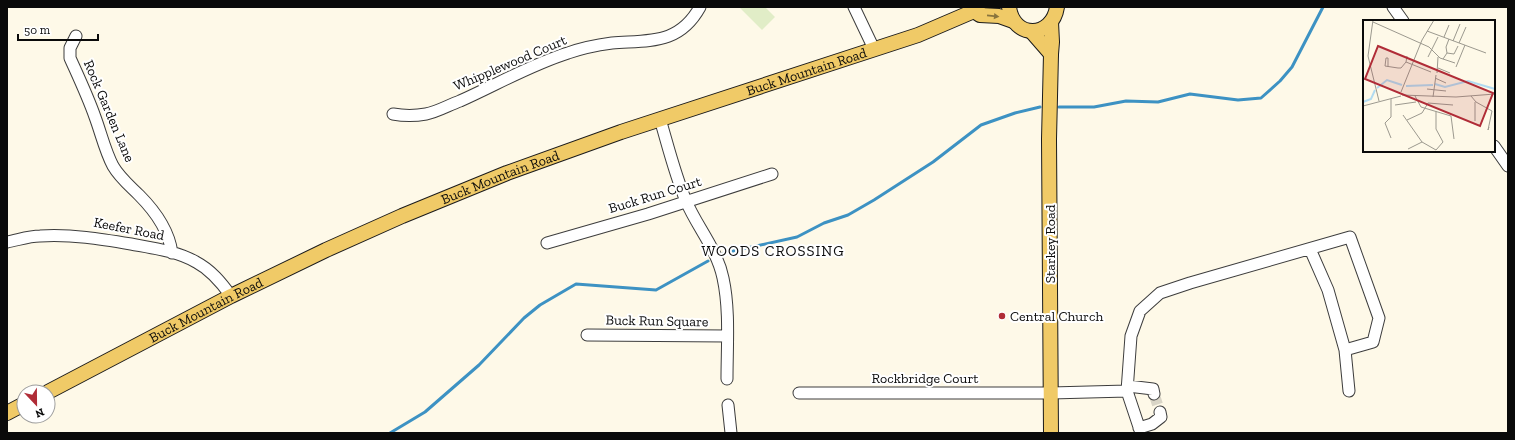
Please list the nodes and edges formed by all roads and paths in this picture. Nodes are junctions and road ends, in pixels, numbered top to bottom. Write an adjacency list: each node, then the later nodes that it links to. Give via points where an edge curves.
1 (700, 7): 13 (street, Whipplewood Court, via 686,25 664,38 595,45 569,52 428,114)
2 (854, 7): 11 (street)
3 (1057, 7): 8 (main road, Starkey Road)
4 (1393, 7): 7 (street)
5 (976, 9): 6 (main road, Buck Mountain Road, one-way to 6, via 980,15); 11 (main road, Buck Mountain Road, via 918,35)
6 (1011, 14): 9 (main road, via 1018,26)
7 (1402, 20)
8 (1052, 22): 9 (main road, via 1046,28); 12 (main road, Starkey Road)
9 (1031, 31): 12 (main road)
10 (76, 36): 22 (street, Rock Garden Lane, via 70,48 70,58 113,165 155,214 171,243)
11 (874, 49): 14 (main road, Buck Mountain Road)
12 (1051, 54): 32 (main road, Starkey Road)
13 (393, 114)
14 (660, 119): 18 (street); 23 (main road, Buck Mountain Road, via 507,173 402,216)
15 (1495, 147): 16 (street)
16 (1506, 159)
17 (772, 174): 18 (street, Buck Run Court)
18 (686, 202): 20 (street, Buck Run Court); 25 (street, via 712,249 721,272 726,297)
19 (7, 242): 22 (street, Keefer Road, via 38,236 84,236)
20 (547, 243)
21 (1310, 249): 26 (street, via 1328,290); 26 (street, via 1350,237 1379,318 1373,342); 29 (street, via 1160,293 1140,311 1131,336)
22 (172, 253): 23 (street, Keefer Road, via 195,261 208,269)
23 (231, 296): 28 (main road, Buck Mountain Road)
24 (587, 335): 25 (street, Buck Run Square)
25 (727, 336): 27 (street)
26 (1345, 350): 30 (street)
27 (726, 378)
28 (56, 388)
29 (1128, 389): 32 (street, Rockbridge Court); 33 (street, Rockbridge Court, via 1153,389); 38 (street)
30 (1350, 391)
31 (799, 393): 32 (street, Rockbridge Court)
32 (1051, 393): 40 (main road, Starkey Road)
33 (1154, 394)
34 (728, 405): 39 (street)
35 (16, 408): 37 (main road)
36 (1160, 412): 38 (street, via 1161,417)
37 (7, 413)
38 (1140, 431)
39 (731, 433)
40 (1051, 433)

